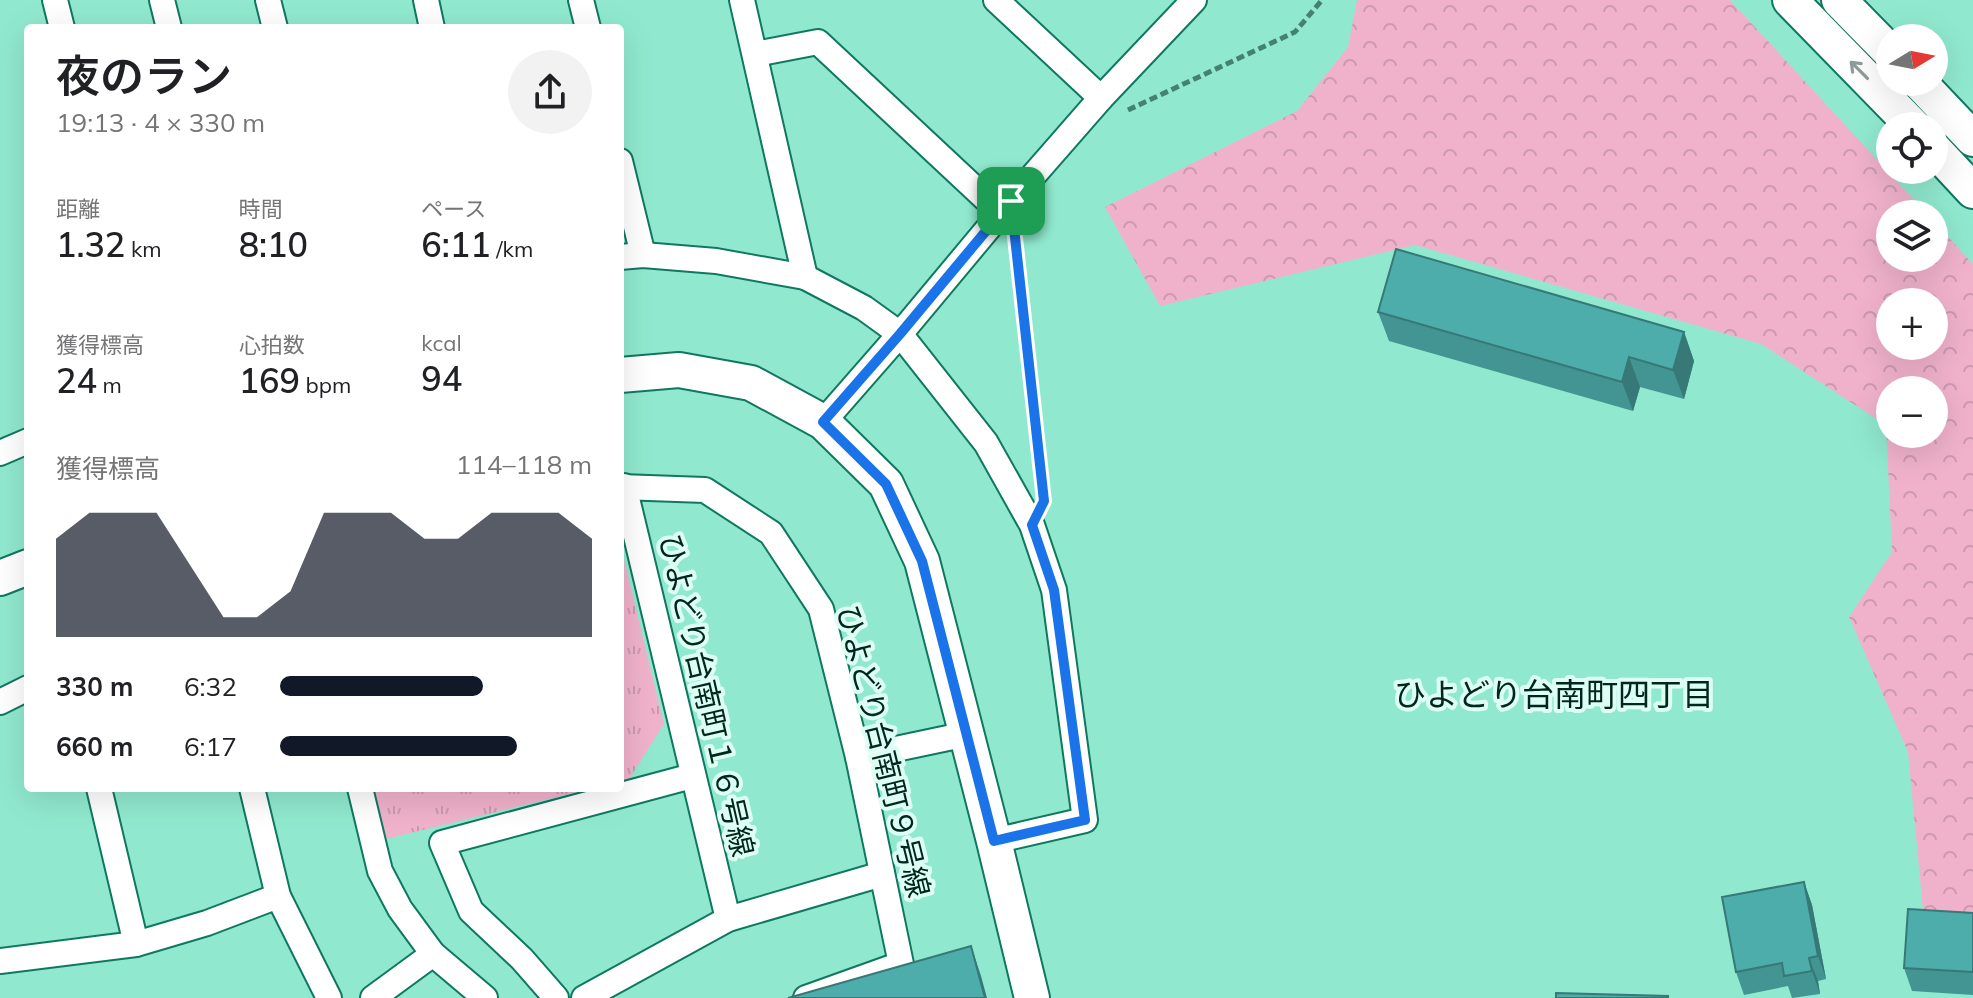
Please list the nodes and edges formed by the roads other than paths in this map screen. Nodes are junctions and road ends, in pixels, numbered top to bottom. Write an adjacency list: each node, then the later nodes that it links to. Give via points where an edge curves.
1 (55, 0): 11 (street)
2 (162, 0): 12 (street)
3 (268, 0): 13 (street)
4 (426, 0): 14 (street)
5 (581, 0): 15 (street)
6 (742, 0): 17 (street)
7 (996, 0): 19 (street)
8 (1194, 0): 19 (street)
9 (1790, 0): 20 (street, one-way to 9)
10 (1839, 0): 16 (street)
11 (61, 24)
12 (168, 24)
13 (274, 24)
14 (431, 24)
15 (587, 24)
16 (1876, 38)
17 (755, 54): 25 (street, via 818,42); 27 (street)
18 (1932, 96): 21 (street)
19 (1101, 98): 25 (street)
20 (1899, 112)
21 (1973, 139)
22 (1948, 164): 23 (street)
23 (1973, 191)
24 (624, 196): 26 (street)
25 (1006, 207): 28 (street)
26 (631, 256): 27 (street, via 716,261)
27 (805, 277): 28 (street)
28 (900, 334): 30 (street); 45 (street, via 986,443 1032,525 1054,590 1085,820)
29 (624, 375): 30 (street, via 679,370 751,383)
30 (823, 422): 39 (street, via 886,484 922,561)
31 (24, 443): 32 (street)
32 (0, 453)
33 (624, 487): 40 (street, ひよどり台南町９号線, via 705,490 771,533 821,609)
34 (624, 495): 41 (street, ひよどり台南町１６号線)
35 (24, 569): 36 (street)
36 (0, 578)
37 (24, 690): 38 (street)
38 (0, 702)
39 (967, 734): 40 (street); 45 (street)
40 (858, 757): 46 (street, ひよどり台南町９号線)
41 (692, 776): 48 (street, ひよどり台南町１６号線); 55 (street, via 442,843 471,911)
42 (100, 792): 49 (street)
43 (253, 792): 47 (street)
44 (361, 792): 50 (street, via 380,871)
45 (994, 841): 58 (street)
46 (882, 874): 48 (street); 57 (street, ひよどり台南町９号線, via 901,964)
47 (278, 896): 49 (street); 52 (street)
48 (728, 919): 56 (street)
49 (136, 944): 51 (street)
50 (433, 954): 53 (street); 54 (street)
51 (0, 961)
52 (329, 998)
53 (373, 998)
54 (485, 998)
55 (556, 998)
56 (584, 998)
57 (806, 998)
58 (1032, 998)

